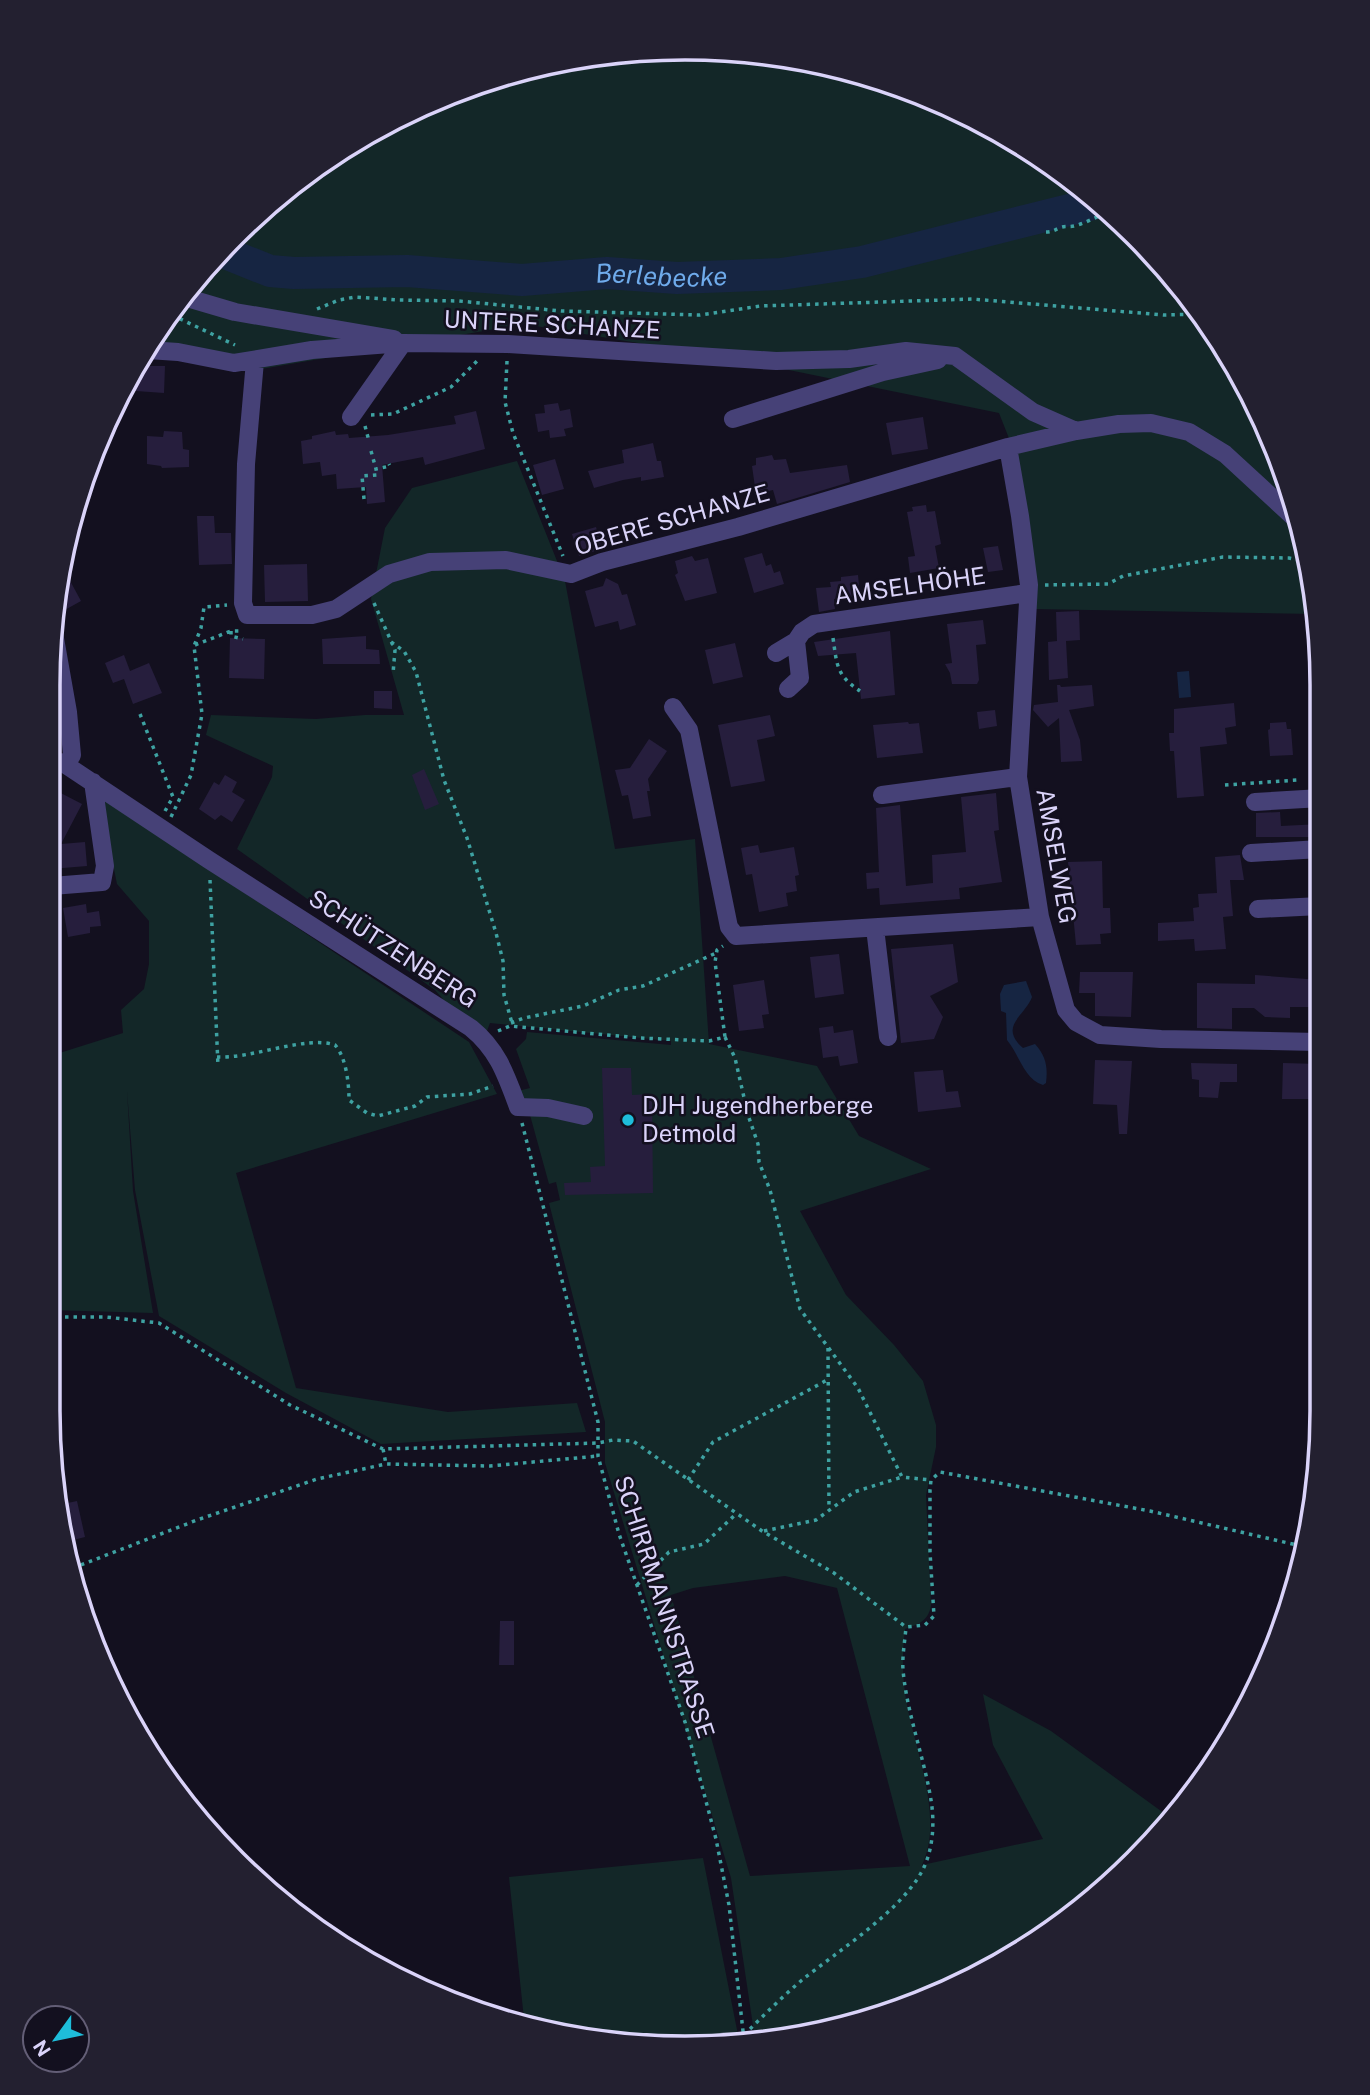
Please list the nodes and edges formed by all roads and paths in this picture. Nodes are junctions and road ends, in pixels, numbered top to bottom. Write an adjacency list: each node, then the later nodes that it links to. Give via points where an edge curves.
1 (1098, 216): 2 (path)
2 (1046, 232)
3 (193, 300): 6 (street)
4 (1188, 314): 6 (path, via 972,299 760,306 700,315 355,297)
5 (179, 318): 11 (path, via 247,351)
6 (289, 320): 7 (street)
7 (403, 343): 8 (street, UNTERE SCHANZE); 11 (street, UNTERE SCHANZE, via 312,350); 12 (street)
8 (501, 345): 10 (street, UNTERE SCHANZE, via 776,361 849,359 906,351); 12 (path, via 439,393 393,414); 22 (path, via 505,402 513,433)
9 (156, 351): 11 (street, UNTERE SCHANZE, via 233,363)
10 (955, 356): 13 (street, via 883,372); 14 (street, UNTERE SCHANZE, via 1033,412)
11 (255, 361): 25 (street, via 246,464)
12 (351, 417)
13 (733, 419)
14 (1076, 431): 15 (street, OBERE SCHANZE); 20 (street, via 1150,423 1189,432 1225,454)
15 (1007, 447): 22 (street, OBERE SCHANZE); 24 (street, AMSELWEG)
16 (371, 451): 18 (path)
17 (389, 464): 18 (path)
18 (376, 468): 19 (path, via 377,475 362,476)
19 (364, 499)
20 (1285, 509)
21 (1297, 560): 24 (path, via 1223,557 1123,576 1108,584)
22 (571, 574): 23 (street, OBERE SCHANZE, via 506,559 430,562 389,574)
23 (369, 587): 25 (street, OBERE SCHANZE, via 336,609 312,615 247,615); 31 (path)
24 (1028, 589): 26 (street, AMSELHÖHE); 42 (street, AMSELWEG)
25 (243, 603): 32 (path, via 204,607)
26 (831, 622): 29 (street, AMSELHÖHE, via 814,624); 37 (path, via 837,668)
27 (231, 631): 28 (path); 30 (path, via 231,636); 32 (path)
28 (244, 632)
29 (799, 636): 33 (street, AMSELHÖHE); 36 (street, via 800,678)
30 (243, 639)
31 (391, 642): 35 (path); 58 (path, via 404,652 416,672 444,780 496,933)
32 (194, 646): 47 (path, via 202,714 191,775)
33 (776, 653)
34 (60, 669): 40 (street, via 72,755)
35 (393, 674)
36 (788, 689)
37 (860, 691)
38 (673, 707): 56 (street, via 688,730 729,927)
39 (140, 714): 47 (path, via 173,797)
40 (60, 761)
41 (60, 763): 43 (street, SCHÜTZENBERG)
42 (1018, 777): 44 (street); 54 (street, AMSELWEG)
43 (93, 782): 47 (street, SCHÜTZENBERG); 51 (street, via 105,866 102,882)
44 (882, 795)
45 (1310, 799): 46 (street)
46 (1255, 802)
47 (160, 828): 50 (street, SCHÜTZENBERG)
48 (1310, 850): 49 (street)
49 (1251, 853)
50 (209, 860): 61 (street, SCHÜTZENBERG); 63 (path)
51 (60, 885)
52 (1310, 906): 53 (street)
53 (1258, 909)
54 (1040, 917): 55 (street); 62 (street, AMSELWEG, via 1066,1010 1076,1022 1100,1035)
55 (875, 928): 56 (street); 60 (street)
56 (736, 936): 57 (path)
57 (716, 953): 58 (path, via 643,986); 59 (path)
58 (511, 1024): 59 (path, via 640,1038 709,1041); 61 (path)
59 (725, 1037): 69 (path, via 735,1058 800,1309)
60 (888, 1037)
61 (488, 1041): 65 (street, SCHÜTZENBERG)
62 (1310, 1042)
63 (218, 1057): 64 (path); 65 (path, via 311,1043 335,1045 344,1066 349,1100 378,1116 427,1097 475,1093)
64 (218, 1066)
65 (508, 1081): 66 (street, SCHÜTZENBERG)
66 (518, 1107): 67 (street); 71 (path, SCHIRRMANNSTRASSE, via 598,1422)
67 (584, 1116)
68 (60, 1317): 72 (path, via 159,1323 290,1405)
69 (828, 1348): 70 (path); 75 (path, via 858,1388)
70 (829, 1380): 76 (path, via 713,1442); 78 (path)
71 (598, 1443): 72 (path); 73 (path, SCHIRRMANNSTRASSE); 76 (path, via 633,1441)
72 (383, 1450): 74 (path)
73 (598, 1457): 74 (path, via 490,1466); 83 (path, SCHIRRMANNSTRASSE)
74 (386, 1464): 82 (path, via 295,1486)
75 (902, 1477): 77 (path); 78 (path, via 854,1492)
76 (688, 1480): 79 (path)
77 (931, 1480): 81 (path, via 940,1472 1150,1511); 84 (path, via 934,1616 925,1625)
78 (829, 1511): 80 (path, via 816,1520)
79 (736, 1514): 80 (path); 83 (path, via 704,1544 669,1552)
80 (762, 1531): 84 (path, via 834,1573)
81 (1295, 1545)
82 (80, 1565)
83 (637, 1585): 85 (path, SCHIRRMANNSTRASSE, via 685,1722 716,1839 729,1905)
84 (906, 1627): 86 (path, via 903,1669 932,1803 928,1858 909,1889)
85 (743, 2032)
86 (749, 2032)

